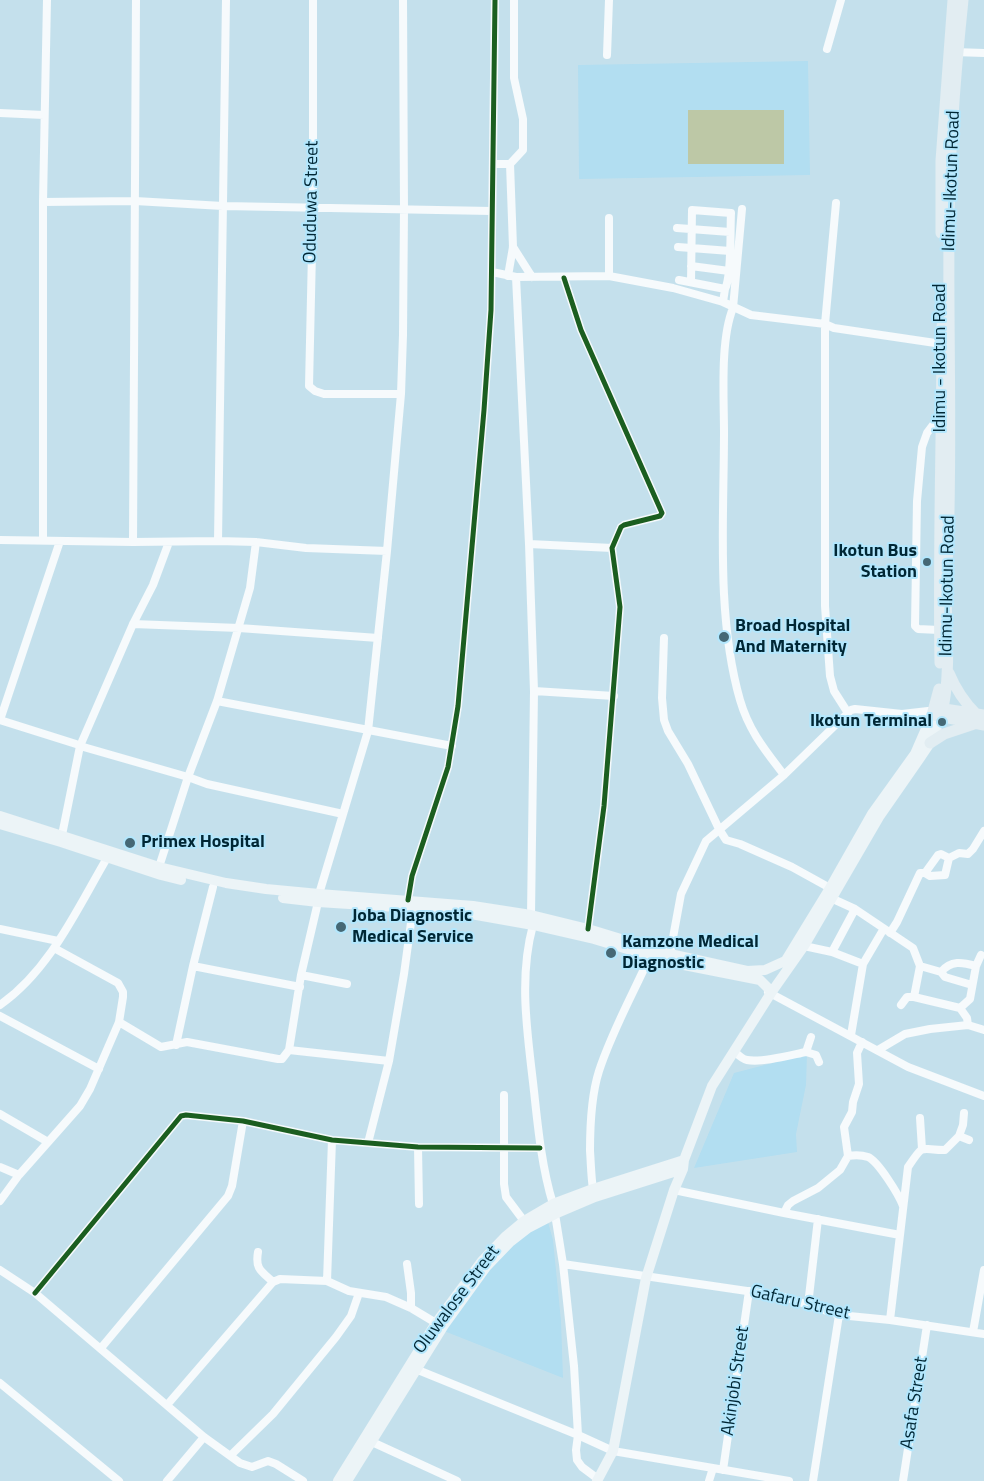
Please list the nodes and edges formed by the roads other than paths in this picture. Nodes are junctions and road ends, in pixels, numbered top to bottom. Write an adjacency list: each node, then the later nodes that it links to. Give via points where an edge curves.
1 (47, 0): 17 (street)
2 (136, 0): 20 (street)
3 (226, 0): 23 (street)
4 (313, 0): 24 (street, Oduduwa Street)
5 (403, 0): 25 (street)
6 (494, 0): 18 (street)
7 (514, 0): 19 (street, via 514,78 522,119 523,150)
8 (609, 0): 15 (street)
9 (840, 0): 12 (street)
10 (953, 0): 13 (main road)
11 (963, 0): 13 (main road, Idimu-Ikotun Road)
12 (828, 49)
13 (953, 52): 14 (street); 48 (main road, Idimu-Ikotun Road)
14 (984, 53)
15 (607, 55)
16 (0, 113): 17 (street)
17 (44, 115): 21 (street)
18 (493, 164): 19 (street); 27 (street)
19 (510, 164): 32 (street)
20 (135, 201): 21 (street); 23 (street); 57 (street)
21 (43, 202): 54 (street)
22 (836, 203): 49 (street)
23 (223, 206): 24 (street); 56 (street)
24 (313, 207): 25 (street); 51 (street, Oduduwa Street, via 309,386 324,394)
25 (404, 209): 27 (street); 51 (street)
26 (742, 209): 47 (street)
27 (492, 211): 38 (street)
28 (609, 218): 39 (street)
29 (677, 228): 30 (street)
30 (692, 230): 31 (street); 31 (street, via 692,210 731,213); 34 (street)
31 (730, 232): 35 (street)
32 (513, 247): 40 (street); 41 (street)
33 (678, 247): 34 (street)
34 (692, 248): 35 (street); 36 (street)
35 (730, 251): 37 (street)
36 (691, 266): 37 (street); 44 (street)
37 (729, 271): 45 (street)
38 (492, 272): 40 (street); 79 (street, via 484,410)
39 (609, 276): 42 (street); 46 (street, via 673,288)
40 (512, 277): 41 (street); 60 (street)
41 (532, 277): 42 (street)
42 (564, 278): 61 (street, via 581,330 662,512 660,516 621,527)
43 (679, 280): 44 (street)
44 (691, 282): 45 (street)
45 (725, 289): 46 (street)
46 (723, 302): 47 (street)
47 (732, 308): 49 (street, via 750,315); 80 (street, via 724,366 722,527 726,618 741,701 755,736)
48 (945, 322): 50 (main road, Idimu - Ikotun Road); 68 (main road, Idimu-Ikotun Road, via 951,464)
49 (825, 324): 50 (street); 73 (street, via 826,634 834,691)
50 (942, 344): 52 (main road, Idimu - Ikotun Road)
51 (400, 394): 62 (street)
52 (942, 418): 65 (main road, Idimu - Ikotun Road); 65 (street, via 927,433 922,447 917,501 915,607 915,626 918,629)
53 (0, 540): 54 (street)
54 (43, 540): 55 (street)
55 (60, 541): 57 (street); 75 (street)
56 (218, 541): 58 (street); 59 (street)
57 (133, 542): 58 (street)
58 (169, 542): 63 (street, via 153,585)
59 (256, 542): 62 (street, via 306,548); 64 (street, via 250,588)
60 (529, 544): 61 (street); 69 (street)
61 (612, 548): 70 (street, via 620,607)
62 (387, 551): 66 (street)
63 (133, 624): 64 (street); 78 (street)
64 (239, 628): 66 (street); 71 (street)
65 (939, 630): 72 (main road, Idimu - Ikotun Road)
66 (378, 638): 76 (street)
67 (664, 638): 85 (street, via 664,720)
68 (947, 669): 72 (main road, Idimu-Ikotun Road, via 946,692); 74 (main road, via 959,695)
69 (534, 691): 70 (street); 99 (street)
70 (614, 696): 101 (street)
71 (217, 701): 76 (street); 81 (street)
72 (936, 712): 73 (street, via 902,714 854,709); 74 (main road); 77 (main road); 93 (main road, via 915,754 872,814)
73 (848, 713): 80 (street)
74 (980, 719): 77 (main road)
75 (0, 720): 78 (street)
76 (368, 731): 79 (street); 82 (street)
77 (930, 743): 96 (main road, via 879,817)
78 (78, 745): 81 (street); 87 (street)
79 (452, 746): 97 (street, via 412,876)
80 (784, 775): 85 (street)
81 (188, 777): 82 (street); 90 (street)
82 (343, 814): 95 (street)
83 (0, 816): 87 (main road)
84 (0, 824): 88 (main road)
85 (719, 829): 93 (street, via 726,840 792,867); 106 (street, via 706,841 681,894)
86 (984, 831): 89 (street, via 968,854 959,853)
87 (62, 835): 90 (main road)
88 (107, 858): 92 (main road); 103 (street)
89 (949, 858): 91 (street, via 938,855); 91 (street, via 945,875)
90 (158, 867): 94 (main road)
91 (925, 873): 102 (street, via 918,876 897,922)
92 (213, 887): 94 (main road); 111 (street)
93 (830, 888): 109 (main road)
94 (245, 889): 95 (main road)
95 (319, 898): 97 (main road); 116 (street)
96 (833, 899): 98 (street); 104 (main road)
97 (411, 904): 99 (main road); 137 (street, via 404,974)
98 (855, 910): 102 (street); 105 (street)
99 (532, 920): 101 (main road); 108 (main road); 153 (street, via 524,990)
100 (0, 929): 103 (street)
101 (588, 929): 106 (main road)
102 (887, 931): 110 (street); 112 (street, via 913,948)
103 (56, 945): 122 (street, via 27,982); 126 (street, via 118,984 123,992)
104 (804, 946): 105 (street); 118 (main road)
105 (832, 952): 110 (street)
106 (670, 954): 114 (main road, via 748,971)
107 (980, 955): 113 (street)
108 (650, 956): 118 (main road); 160 (street, via 609,1043 599,1073 590,1138)
109 (785, 961): 114 (main road); 118 (main road)
110 (863, 964): 129 (street)
111 (193, 966): 120 (street); 132 (street)
112 (920, 966): 115 (street); 121 (street)
113 (976, 966): 115 (street, via 947,964); 119 (street)
114 (765, 970): 118 (main road)
115 (941, 972): 119 (street, via 945,977)
116 (301, 975): 117 (street); 120 (street)
117 (347, 984)
118 (771, 985): 129 (street); 135 (main road); 156 (main road, via 710,1084)
119 (972, 985): 124 (street, via 970,999)
120 (300, 987): 133 (street)
121 (914, 997): 123 (street, via 907,998); 124 (street)
122 (0, 1005)
123 (901, 1005)
124 (960, 1008): 127 (street)
125 (0, 1016): 139 (street)
126 (119, 1022): 132 (street, via 157,1046); 139 (street)
127 (968, 1025): 128 (street); 134 (street, via 905,1034)
128 (984, 1030)
129 (851, 1035): 131 (street)
130 (811, 1037): 136 (street)
131 (862, 1042): 134 (street); 155 (street, via 857,1053 858,1084 852,1112 844,1127)
132 (176, 1045): 133 (street, via 192,1042 278,1059 282,1059)
133 (289, 1050): 137 (street)
134 (878, 1050): 141 (street, via 908,1067)
135 (734, 1051): 136 (street, via 748,1060); 156 (main road, via 707,1098)
136 (806, 1052): 138 (street, via 816,1055)
137 (389, 1061): 150 (street)
138 (819, 1062)
139 (99, 1070): 149 (street, via 80,1106)
140 (504, 1094): 152 (street)
141 (984, 1096)
142 (964, 1113): 146 (street)
143 (0, 1114): 149 (street)
144 (920, 1118): 154 (street)
145 (243, 1121): 147 (street); 178 (street, via 181,1116); 188 (street, via 228,1196)
146 (958, 1136): 148 (street); 154 (street, via 945,1150)
147 (332, 1140): 150 (street); 176 (street)
148 (969, 1140)
149 (48, 1142): 158 (street)
150 (368, 1143): 151 (street)
151 (418, 1147): 152 (street); 162 (street)
152 (503, 1148): 153 (street); 167 (street, via 506,1197)
153 (540, 1148): 163 (street)
154 (922, 1149): 164 (street, via 908,1166)
155 (848, 1156): 164 (street, via 868,1157 874,1162 899,1195); 165 (street, via 840,1170 818,1188 793,1201)
156 (682, 1165): 159 (main road); 160 (main road, Oluwalose Street); 163 (main road, Oluwalose Street)
157 (0, 1167): 158 (street)
158 (19, 1175): 161 (street)
159 (675, 1186): 165 (street); 174 (main road)
160 (593, 1189): 163 (main road, Oluwalose Street)
161 (0, 1201)
162 (419, 1204)
163 (554, 1209): 167 (main road, Oluwalose Street); 171 (street); 189 (main road, Oluwalose Street, via 510,1242 486,1267)
164 (904, 1209): 168 (street)
165 (784, 1213): 166 (street)
166 (818, 1219): 168 (street); 180 (street)
167 (524, 1221): 184 (main road, Oluwalose Street, via 482,1261)
168 (900, 1235): 183 (street)
169 (258, 1252): 175 (street, via 258,1266)
170 (406, 1264): 181 (street)
171 (563, 1264): 174 (street, Gafaru Street); 192 (street)
172 (0, 1270): 178 (street)
173 (984, 1270): 186 (street)
174 (646, 1278): 177 (street, Gafaru Street); 195 (main road)
175 (273, 1282): 176 (street); 191 (street)
176 (328, 1282): 179 (street)
177 (749, 1291): 180 (street, Gafaru Street, via 781,1296); 198 (street, Akinjobi Street)
178 (35, 1293): 188 (street)
179 (359, 1293): 181 (street, via 386,1298); 196 (street, via 351,1316 336,1338 273,1414)
180 (808, 1305): 182 (street, Gafaru Street)
181 (411, 1308): 184 (street)
182 (839, 1315): 183 (street, Gafaru Street); 208 (street)
183 (890, 1320): 185 (street, Gafaru Street)
184 (436, 1323): 189 (main road, Oluwalose Street)
185 (927, 1325): 186 (street, Gafaru Street); 209 (street, Asafa Street)
186 (973, 1332): 187 (street, Gafaru Street)
187 (984, 1334)
188 (101, 1348): 191 (street)
189 (412, 1367): 192 (street); 194 (main road, Oluwalose Street); 203 (main road, Oluwalose Street)
190 (0, 1383): 200 (street)
191 (167, 1405): 193 (street)
192 (578, 1435): 195 (street); 199 (street, via 577,1460)
193 (204, 1437): 196 (street); 201 (street)
194 (372, 1442): 204 (main road, Oluwalose Street); 205 (street)
195 (613, 1451): 197 (street); 199 (main road)
196 (231, 1455): 202 (street, via 252,1467 268,1461)
197 (713, 1468): 198 (street); 206 (street)
198 (723, 1470): 207 (street)
199 (598, 1480)
200 (119, 1481)
201 (167, 1481)
202 (304, 1481)
203 (338, 1481)
204 (347, 1481)
205 (457, 1481)
206 (709, 1481)
207 (789, 1481)
208 (813, 1481)
209 (903, 1481)

